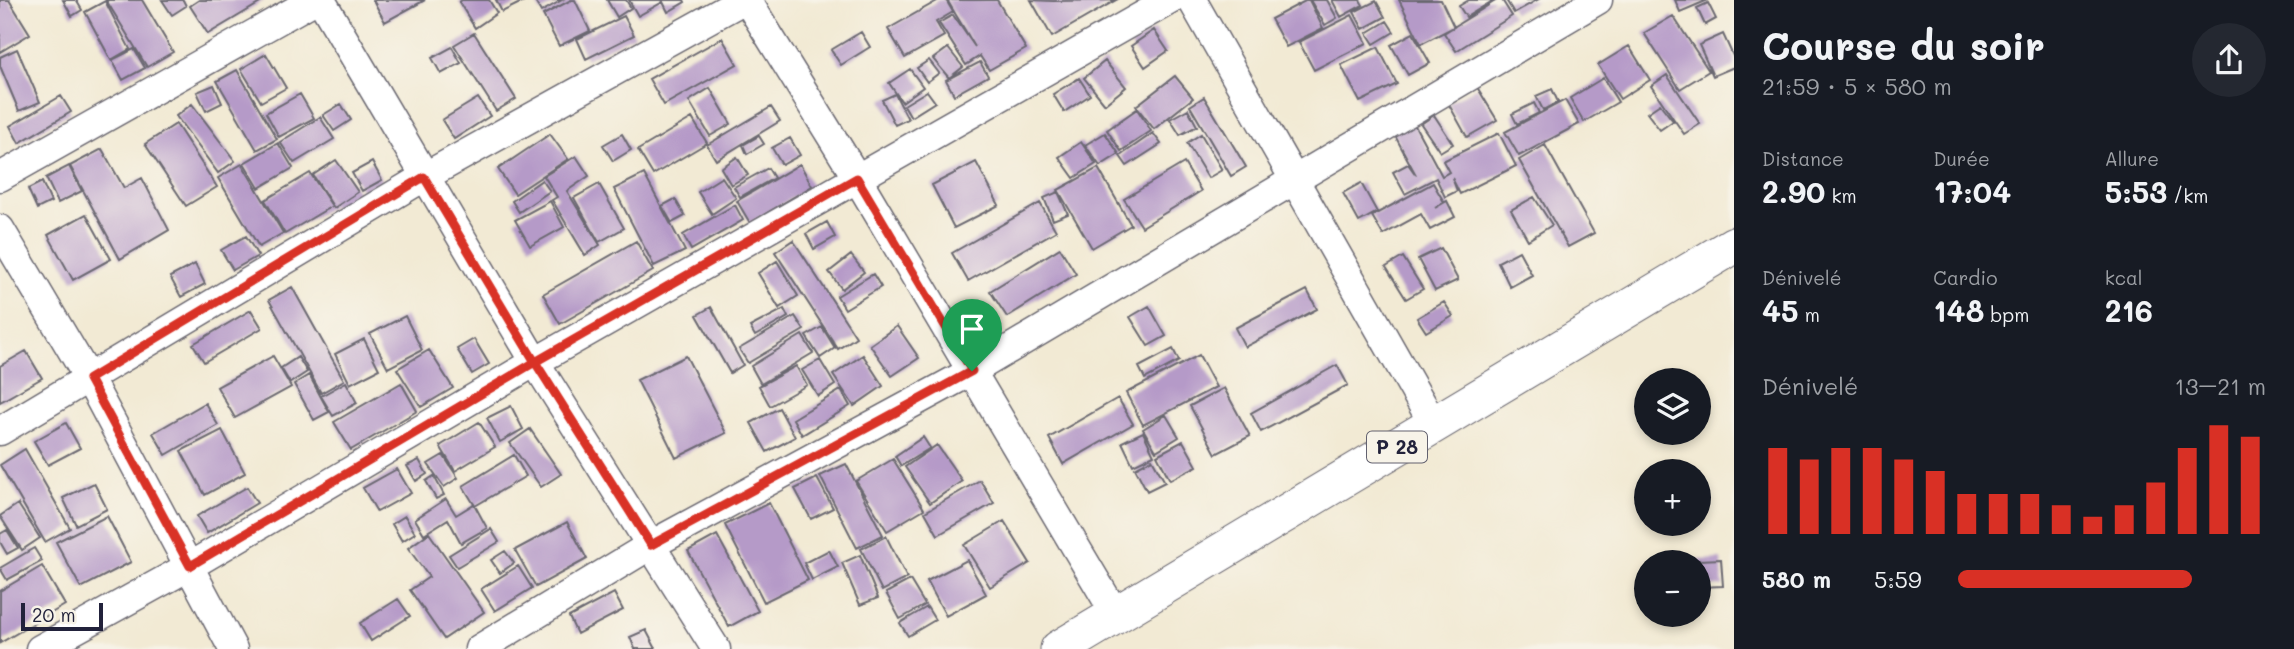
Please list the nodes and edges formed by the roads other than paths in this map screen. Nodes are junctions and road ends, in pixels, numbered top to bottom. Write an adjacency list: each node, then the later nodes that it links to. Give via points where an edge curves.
1 (314, 0): 7 (street)
2 (321, 0): 8 (street)
3 (745, 0): 8 (street); 9 (street)
4 (1170, 0): 9 (street)
5 (1192, 0): 10 (street)
6 (1598, 0): 10 (street)
7 (0, 177)
8 (424, 177): 13 (street); 15 (street)
9 (857, 178): 13 (street); 14 (street)
10 (1293, 179): 14 (street); 16 (street)
11 (0, 229): 15 (street)
12 (1734, 245): 16 (main road, P 28)
13 (535, 362): 18 (street); 19 (street)
14 (972, 371): 18 (street); 20 (street)
15 (89, 379): 17 (street); 19 (street)
16 (1434, 425): 20 (main road, P 28)
17 (0, 431)
18 (651, 545): 23 (street); 24 (street)
19 (190, 566): 21 (street); 22 (street)
20 (1116, 615): 25 (main road, P 28)
21 (40, 649)
22 (233, 649)
23 (479, 649)
24 (716, 649)
25 (1059, 649)

